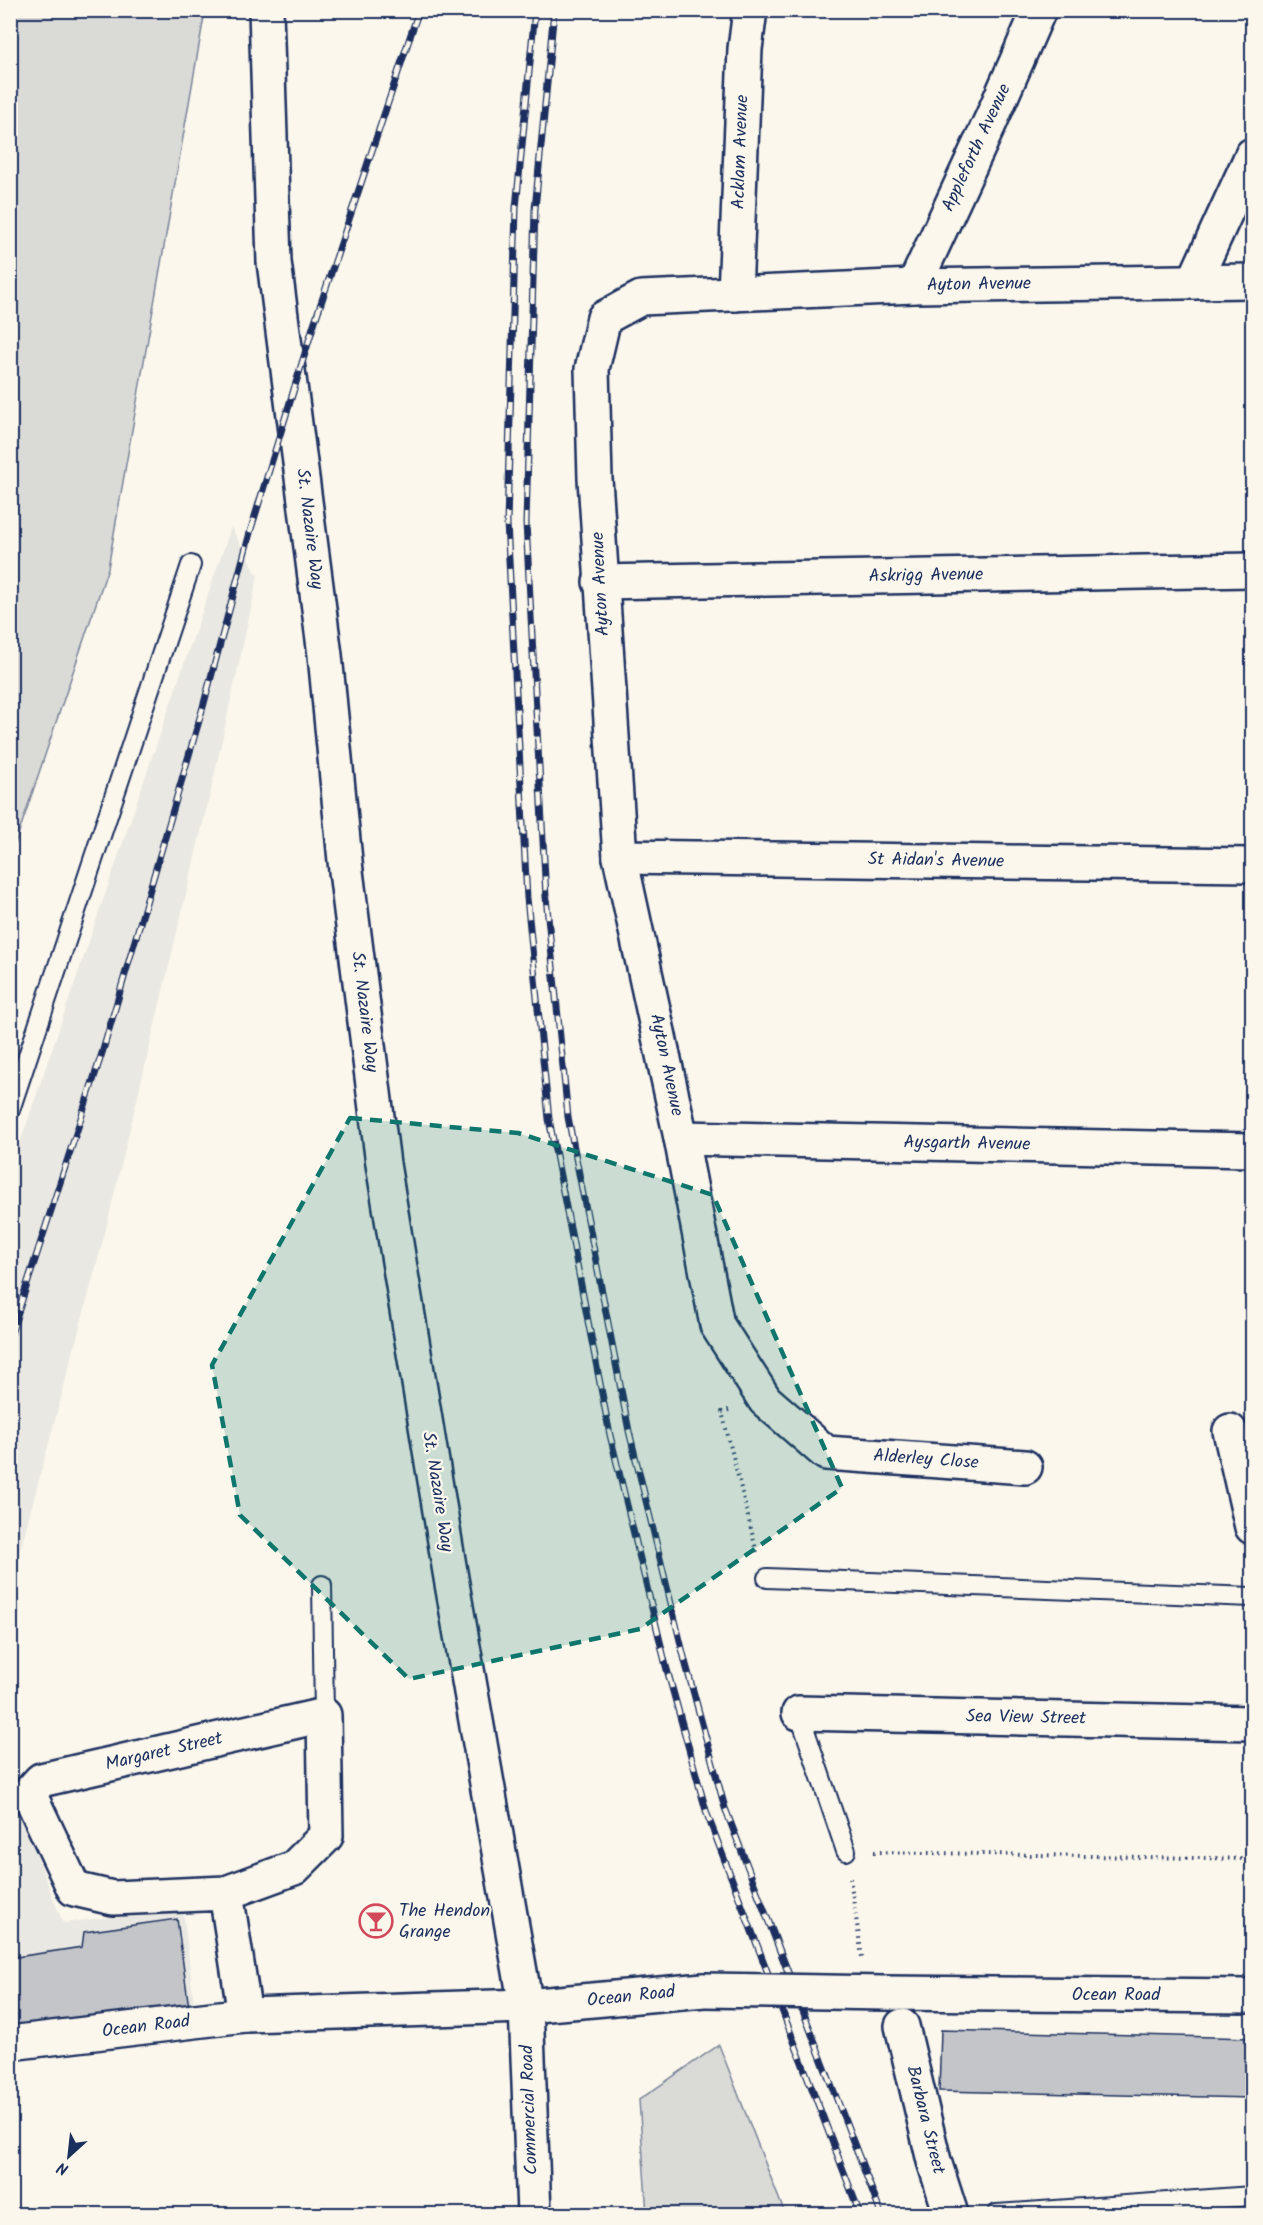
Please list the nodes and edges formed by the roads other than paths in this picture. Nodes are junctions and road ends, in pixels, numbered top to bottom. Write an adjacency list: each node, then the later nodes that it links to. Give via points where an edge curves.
1 (266, 10): 30 (main road, St. Nazaire Way, via 274,262 325,655 346,871 383,1164)
2 (750, 10): 8 (main road, Acklam Avenue)
3 (1039, 10): 7 (main road, Appleforth Avenue)
4 (1252, 155): 6 (main road)
5 (1252, 281): 6 (main road, Ayton Avenue)
6 (1194, 282): 7 (main road, Ayton Avenue)
7 (914, 285): 8 (main road, Ayton Avenue)
8 (735, 294): 11 (main road, Ayton Avenue, via 641,298 604,318 592,369)
9 (191, 565): 14 (lane)
10 (1252, 570): 11 (main road, Askrigg Avenue)
11 (600, 582): 12 (main road, Ayton Avenue)
12 (620, 857): 13 (main road, St Aidan's Avenue); 15 (main road, Ayton Avenue)
13 (1252, 865)
14 (10, 1110)
15 (681, 1138): 16 (main road, Aysgarth Avenue); 18 (main road, Ayton Avenue, via 717,1325 765,1400)
16 (1252, 1150)
17 (1230, 1431): 20 (main road)
18 (826, 1453): 19 (main road, Alderley Close)
19 (1025, 1467)
20 (1252, 1527)
21 (767, 1578): 23 (lane)
22 (322, 1585): 25 (lane)
23 (1252, 1597)
24 (800, 1713): 26 (main road, Sea View Street); 27 (lane)
25 (324, 1715): 28 (main road, Margaret Street, via 326,1836 294,1868); 28 (main road, Margaret Street, via 41,1780 29,1793 74,1889 113,1898)
26 (1252, 1723)
27 (846, 1851)
28 (226, 1893): 31 (main road)
29 (1252, 1996): 30 (main road, Ocean Road, bridge, via 704,1990)
30 (526, 2006): 31 (main road, Ocean Road); 35 (main road, Commercial Road)
31 (245, 2015): 33 (main road, Ocean Road)
32 (902, 2026): 36 (main road, Barbara Street, via 934,2161)
33 (10, 2043)
34 (1252, 2196): 37 (lane)
35 (534, 2214)
36 (951, 2214)
37 (997, 2214)

